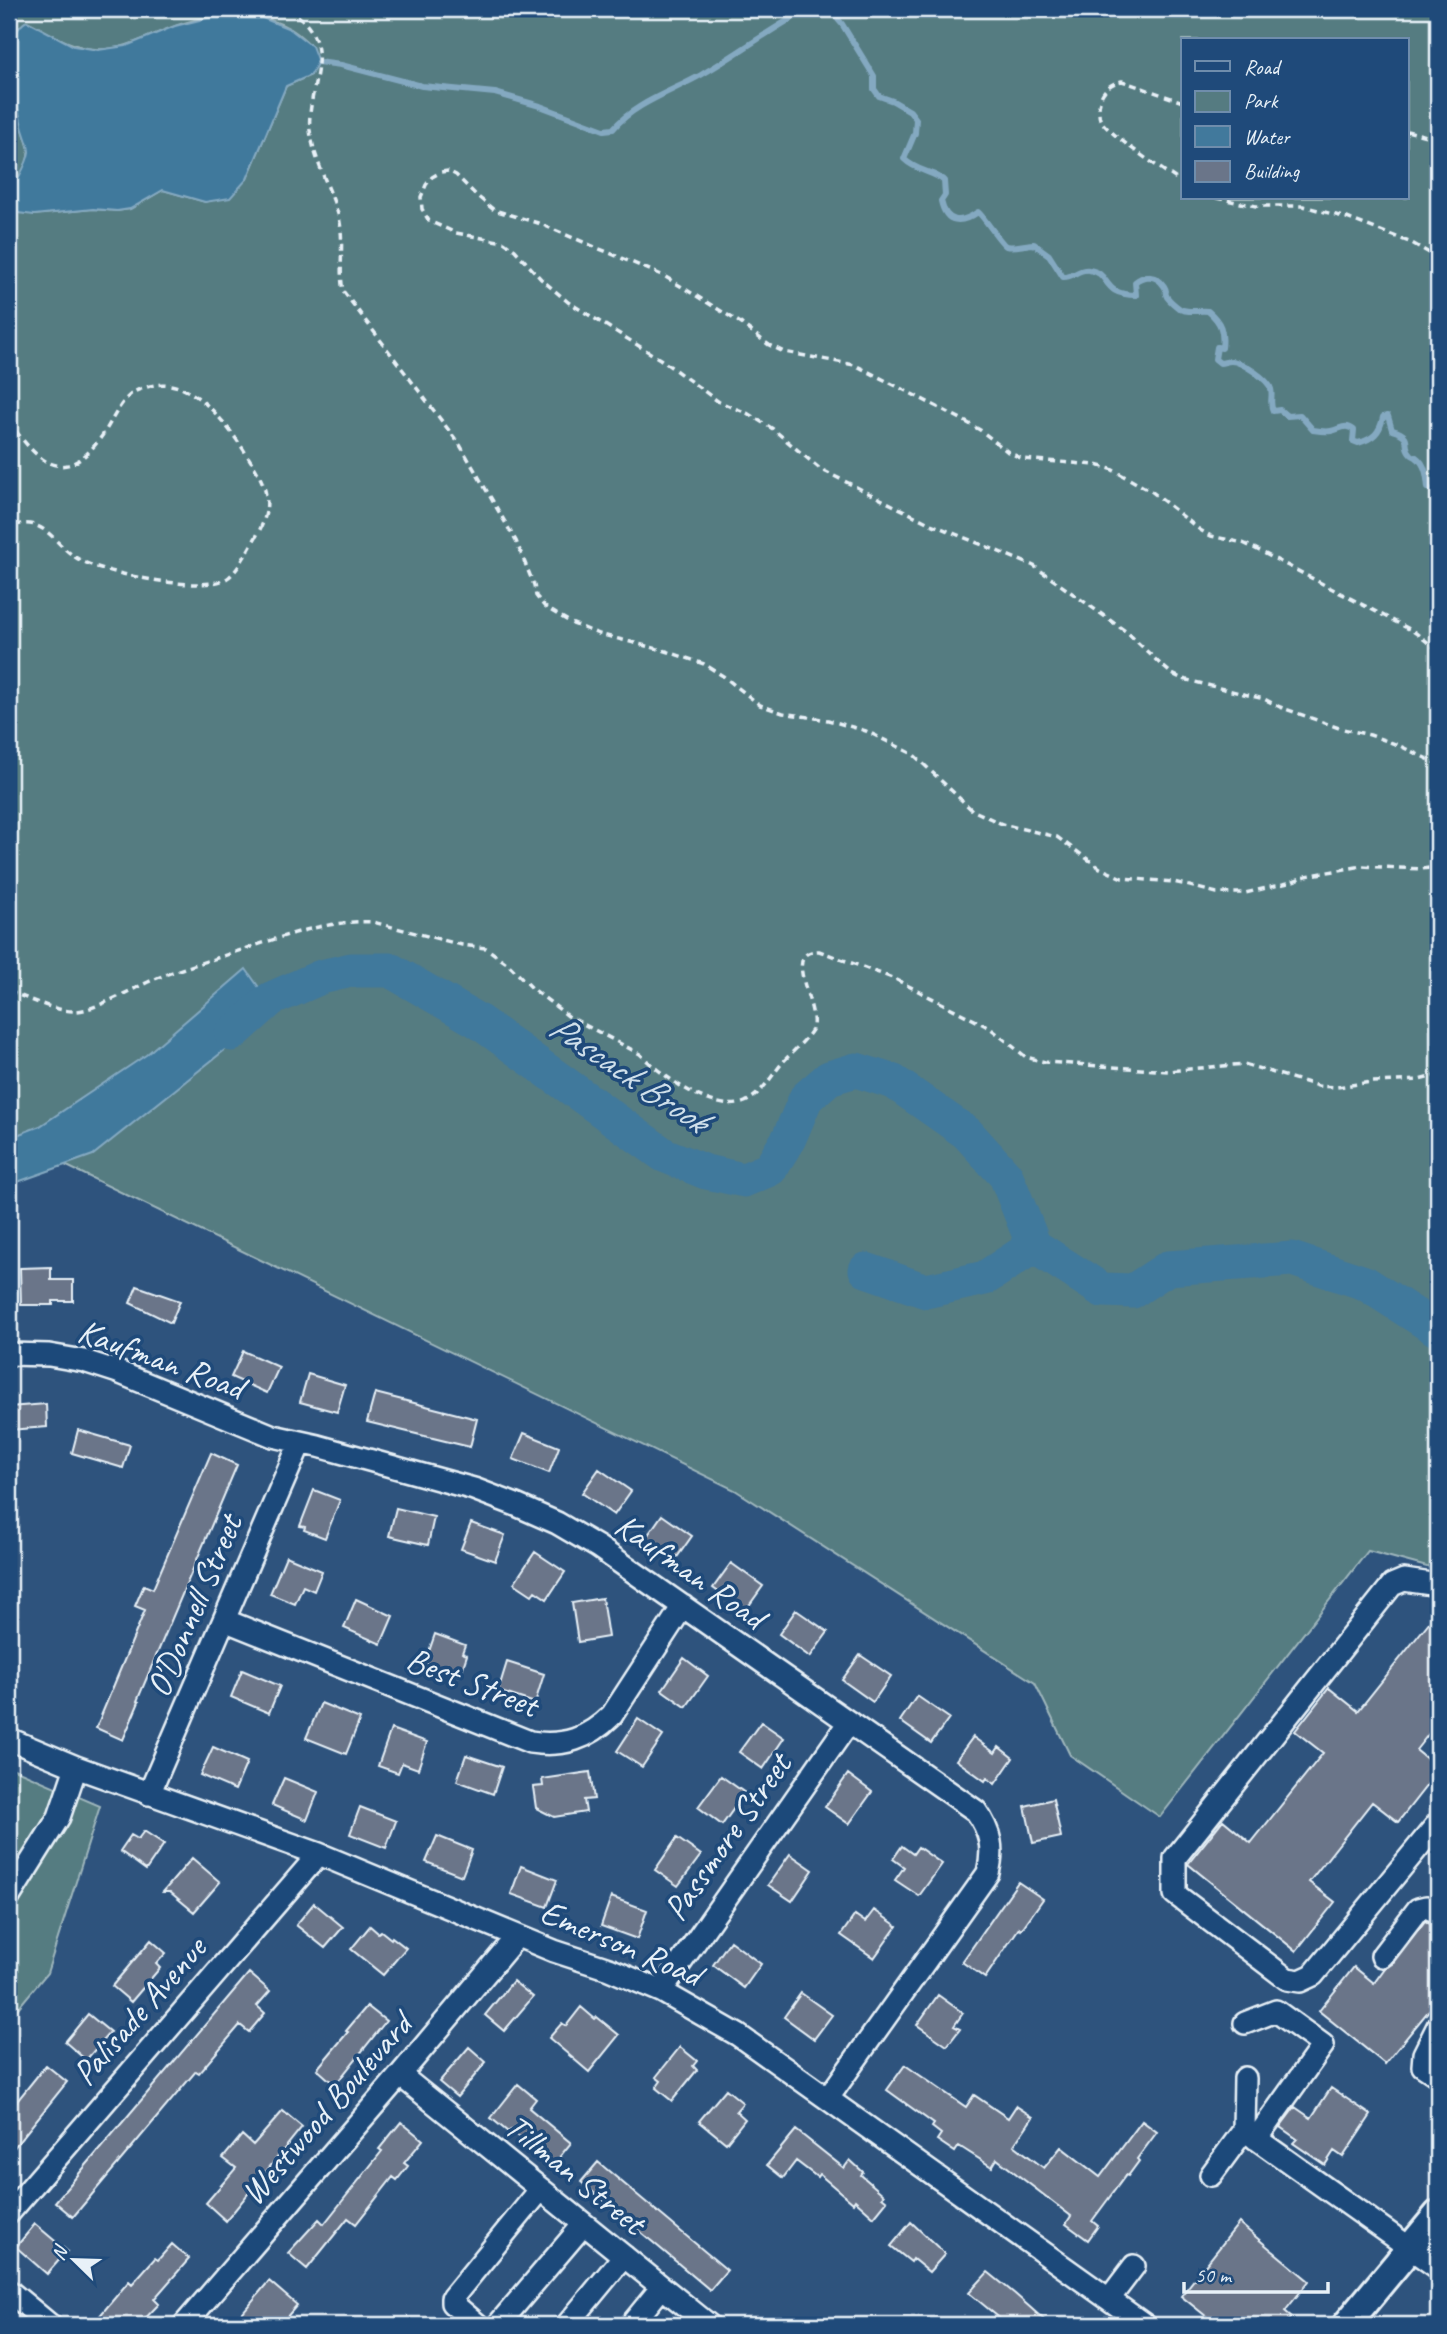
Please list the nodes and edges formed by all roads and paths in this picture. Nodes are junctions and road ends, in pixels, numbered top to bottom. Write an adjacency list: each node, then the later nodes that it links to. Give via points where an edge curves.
1 (288, 9): 12 (path, via 304,19 318,47 310,129 338,213 342,291 460,445 516,541 536,596 545,607 599,634 704,664 760,705 828,720 886,740 913,754 972,810 1002,824 1057,837 1122,878 1245,893 1362,866)
2 (1181, 101): 5 (path, via 1122,81 1114,83 1099,102 1100,119 1108,130)
3 (1408, 131): 4 (path)
4 (1438, 139)
5 (1181, 182)
6 (1226, 200): 7 (path, via 1256,206 1303,206 1347,218)
7 (1438, 258)
8 (9, 421): 9 (path, via 34,455 45,463 65,465 93,447 131,394 156,384 180,386 213,412 232,436 259,476 267,499 267,513 237,568 229,577 206,583 159,582 113,572 83,562 38,525 28,522)
9 (9, 527)
10 (1438, 650): 11 (path, via 1413,631 1313,578 1243,543 1200,530 1151,491 1111,469 1023,460 961,419 855,365 784,352 664,276 538,223 494,210 448,171 432,177 426,185 422,209 429,221 456,233 504,242 568,302 719,402 767,425 820,469 931,524 1042,570 1128,633 1172,674 1264,699 1398,745)
11 (1438, 764)
12 (1438, 867)
13 (9, 991): 14 (path, via 76,1011 188,967 359,921 486,948 568,1016 640,1054 691,1092 722,1103 749,1100 812,1030 814,1012 800,962 811,951 895,979 990,1028 1026,1057 1045,1062 1168,1071 1244,1064 1318,1086 1337,1087 1419,1080)
14 (1438, 1074)
15 (9, 1354): 16 (street, Kaufman Road, via 84,1361)
16 (300, 1443): 18 (street, Kaufman Road, via 516,1504 598,1547); 19 (street, O'Donnell Street)
17 (1438, 1585): 24 (street, via 1404,1580 1392,1585 1175,1858 1175,1894 1287,1979 1300,1982 1313,1975)
18 (683, 1606): 19 (street, Best Street, via 612,1715 585,1737 549,1745 530,1742); 20 (street, Kaufman Road)
19 (224, 1620): 23 (street, O'Donnell Street)
20 (849, 1722): 30 (street, Passmore Street); 36 (street, Kaufman Road, via 976,1811 992,1843 992,1859 980,1888)
21 (9, 1739): 22 (street, Emerson Road)
22 (76, 1767): 23 (street, Emerson Road); 26 (street, via 59,1817)
23 (149, 1794): 25 (street, Emerson Road)
24 (1438, 1823)
25 (319, 1854): 28 (street, Emerson Road); 40 (street, Palisade Avenue)
26 (9, 1897)
27 (1438, 1912): 29 (street, via 1418,1909)
28 (517, 1936): 30 (street, Emerson Road); 33 (street, Westwood Boulevard)
29 (1382, 1956)
30 (661, 1991): 36 (street, Emerson Road, via 738,2035)
31 (1245, 2023): 37 (street, via 1276,2011 1323,2045)
32 (1438, 2026): 34 (street, via 1423,2066)
33 (400, 2075): 39 (street, Tillman Street); 51 (street, Westwood Boulevard)
34 (1438, 2076)
35 (1245, 2078): 37 (street)
36 (828, 2098): 49 (street, Emerson Road)
37 (1250, 2134): 38 (street); 43 (street)
38 (1211, 2175)
39 (541, 2189): 42 (street, Tillman Street); 52 (street, via 452,2298)
40 (9, 2213)
41 (1438, 2214): 43 (main road)
42 (584, 2224): 44 (street, Tillman Street); 53 (street)
43 (1410, 2247): 46 (street); 58 (main road)
44 (624, 2256): 47 (street, Tillman Street); 54 (street)
45 (1134, 2266): 49 (street)
46 (1438, 2268)
47 (662, 2287): 55 (street); 56 (street, Tillman Street)
48 (9, 2291): 50 (street)
49 (1109, 2299): 57 (street, Emerson Road)
50 (50, 2325)
51 (184, 2325)
52 (478, 2325)
53 (498, 2325)
54 (567, 2325)
55 (631, 2325)
56 (709, 2325)
57 (1145, 2325)
58 (1346, 2325)

